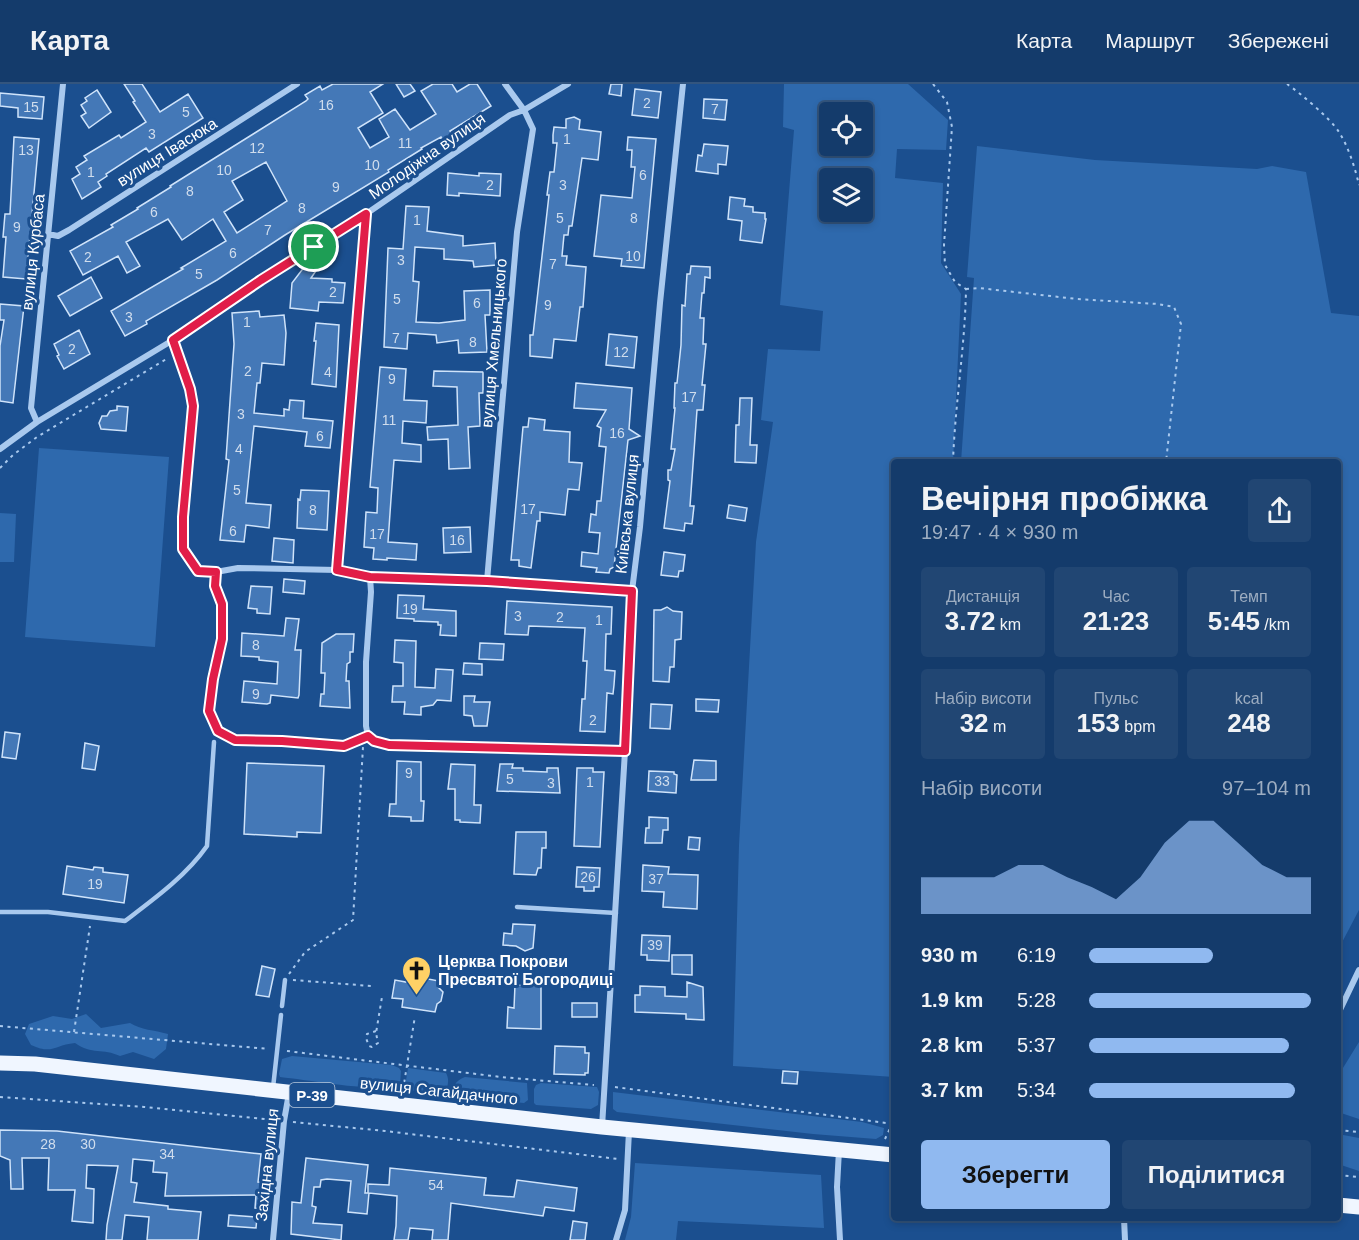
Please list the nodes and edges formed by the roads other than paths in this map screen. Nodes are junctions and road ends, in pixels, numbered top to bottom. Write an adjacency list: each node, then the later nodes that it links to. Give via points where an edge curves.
1 (63, 84): 8 (street, вулиця Курбаса)
2 (297, 84): 8 (street, вулиця Івасюка, via 69,230 58,236)
3 (505, 84): 6 (street)
4 (568, 84): 6 (street, Молодіжна вулиця)
5 (683, 84): 16 (street, Київська вулиця)
6 (524, 110): 7 (street, Молодіжна вулиця, via 510,115); 15 (street, вулиця Хмельницького, via 533,129 517,232)
7 (366, 214): 9 (street, Молодіжна вулиця); 12 (street)
8 (48, 234): 10 (street, вулиця Курбаса, via 31,408)
9 (173, 340): 10 (street, Молодіжна вулиця); 13 (street, via 193,406 183,549 198,571)
10 (36, 422): 11 (street, Молодіжна вулиця)
11 (0, 449)
12 (337, 570): 13 (street, via 238,568); 14 (street)
13 (216, 572): 17 (street, via 215,586 222,604 222,639)
14 (370, 577): 15 (street); 18 (street)
15 (487, 581): 16 (street)
16 (632, 591): 20 (street, Київська вулиця)
17 (209, 711): 18 (lane, via 218,731 235,740 344,746)
18 (368, 736): 20 (street, via 389,745)
19 (214, 742): 22 (lane, via 207,846 162,892 125,921 48,912)
20 (625, 751): 23 (street, Київська вулиця)
21 (518, 907): 23 (lane)
22 (0, 912)
23 (616, 913): 32 (street, Київська вулиця)
24 (1359, 970): 27 (street)
25 (285, 980): 26 (lane)
26 (282, 1006)
27 (1341, 1008)
28 (281, 1015): 30 (lane)
29 (0, 1063): 30 (main road, вулиця Сагайдачного / Р-39)
30 (272, 1090): 31 (main road, вулиця Сагайдачного / Р-39)
31 (289, 1092): 32 (main road, вулиця Сагайдачного / Р-39); 39 (street, Західна вулиця)
32 (602, 1127): 33 (main road, вулиця Сагайдачного / Р-39)
33 (627, 1130): 34 (main road, Р-39); 40 (street, via 625,1210)
34 (839, 1149): 35 (main road, Р-39); 41 (street)
35 (888, 1154)
36 (1341, 1205): 37 (main road)
37 (1359, 1207)
38 (1124, 1221): 42 (street)
39 (273, 1240)
40 (616, 1240)
41 (840, 1240)
42 (1125, 1240)

